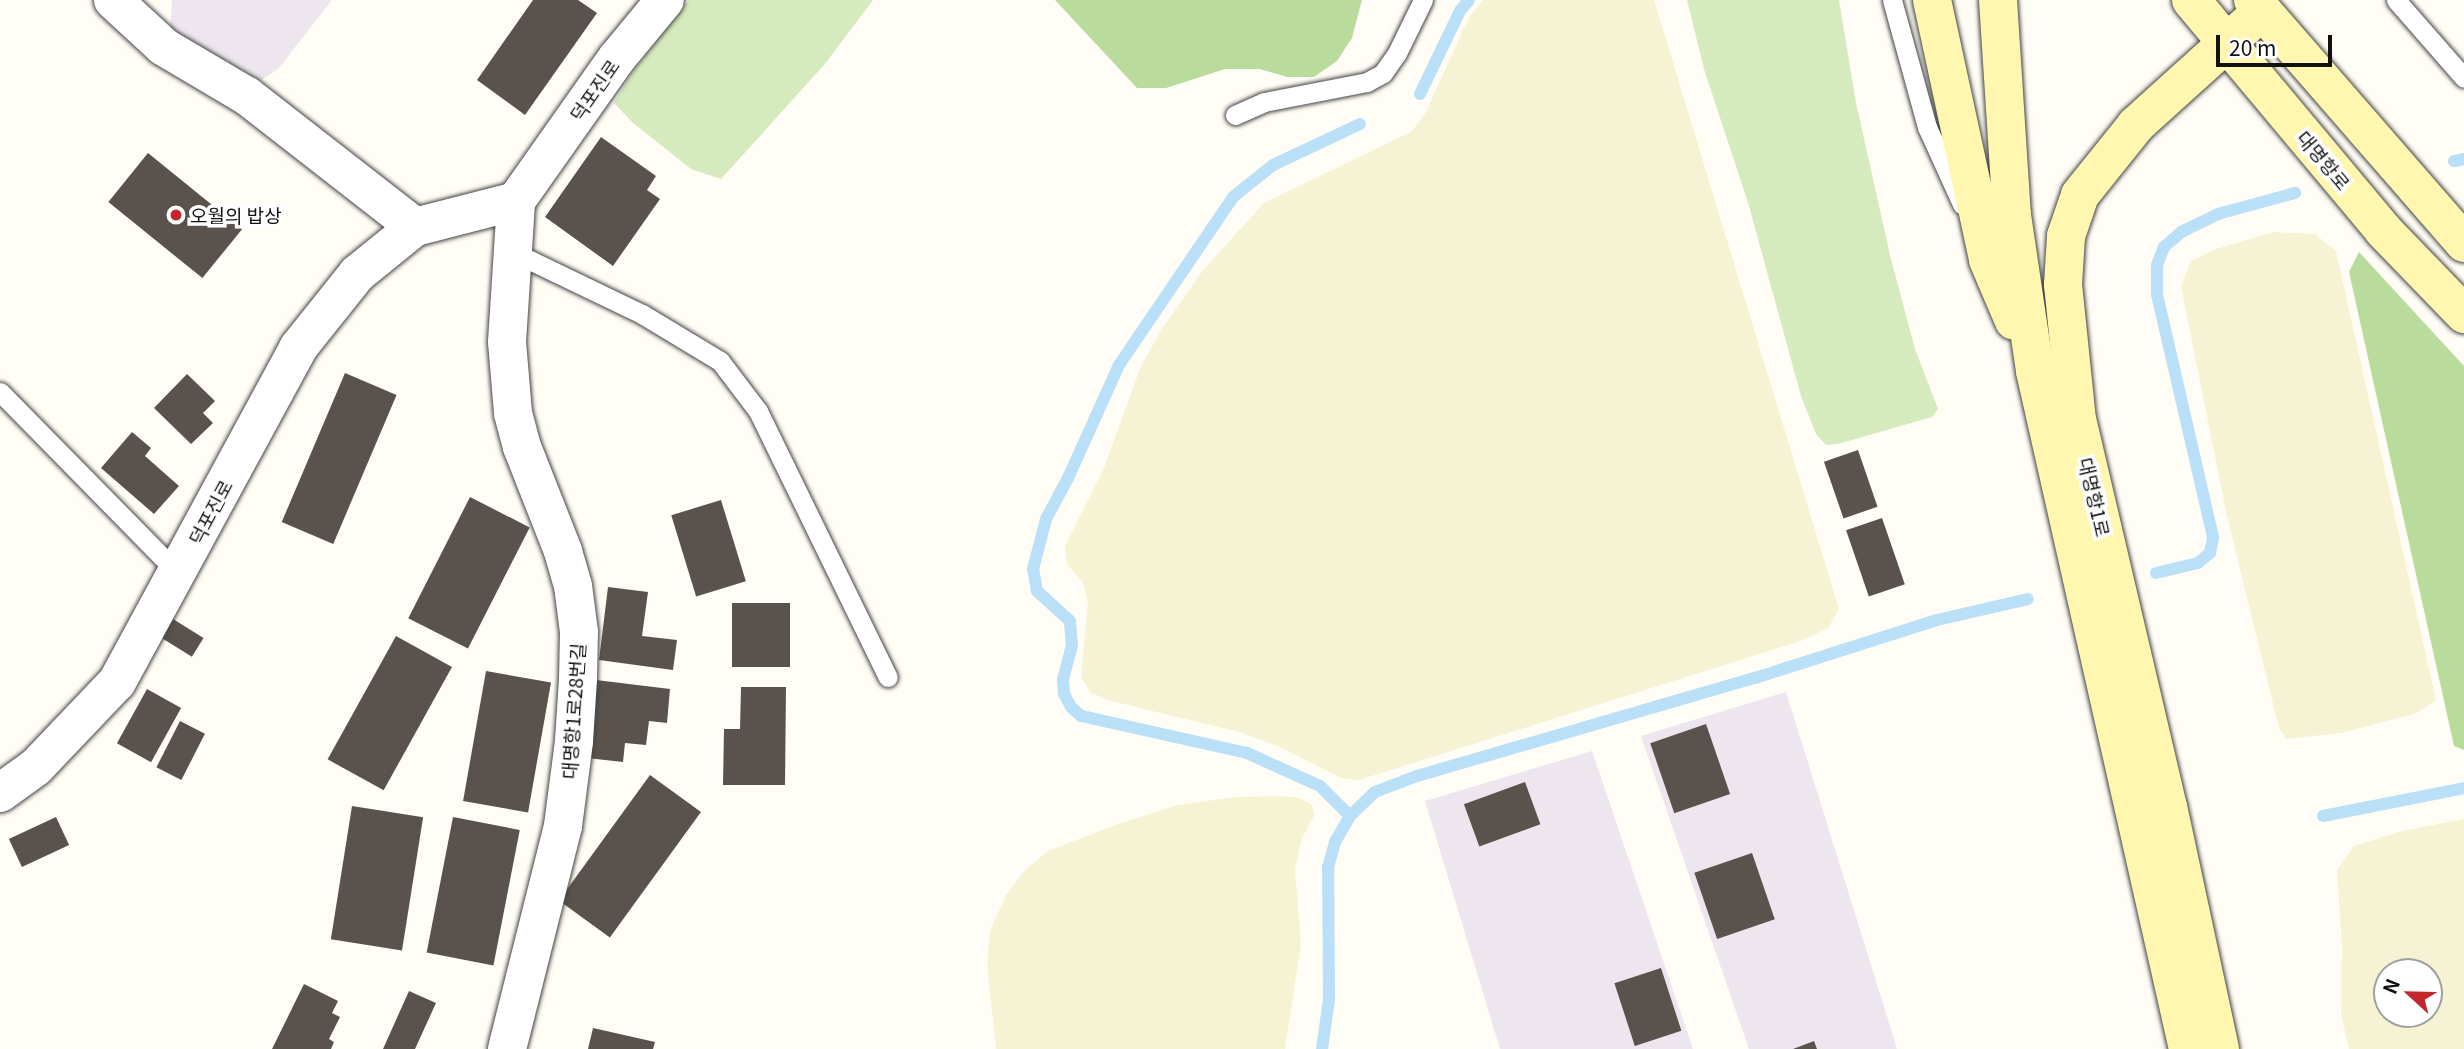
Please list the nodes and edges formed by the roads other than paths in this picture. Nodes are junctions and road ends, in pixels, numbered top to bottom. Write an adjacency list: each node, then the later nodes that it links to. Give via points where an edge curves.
1 (113, 0): 14 (street, via 164,47 247,96)
2 (665, 0): 13 (street, 덕포진로, via 617,58)
3 (1423, 0): 12 (lane, via 1383,73 1367,82 1264,102)
4 (1892, 0): 17 (lane, via 1927,127)
5 (1932, 0): 17 (street)
6 (1998, 0): 19 (street, 대명항1로, via 2012,215)
7 (2191, 0): 10 (street, 대명항로)
8 (2396, 0): 11 (lane)
9 (2257, 6): 10 (street, 대명항1로); 15 (street)
10 (2226, 44): 18 (street, 대명항로, via 2383,230); 26 (street, 대명항1로, via 2136,125 2080,195 2066,236 2063,285 2077,420)
11 (2464, 78)
12 (1235, 115)
13 (516, 201): 14 (street, 덕포진로); 16 (street, 대명항1로28번길)
14 (415, 227): 21 (street, 덕포진로, via 357,274 298,348)
15 (2464, 243)
16 (511, 251): 22 (lane, via 642,314 720,361 758,411); 24 (street, 대명항1로28번길, via 507,342 513,414 570,574 579,644 563,827)
17 (1988, 260): 19 (street)
18 (2464, 314)
19 (2035, 371): 25 (street, 대명항1로)
20 (0, 392): 21 (lane)
21 (177, 572): 23 (street, 덕포진로, via 117,682 36,767)
22 (888, 677)
23 (0, 793)
24 (507, 1049)
25 (2188, 1049)
26 (2220, 1049)

